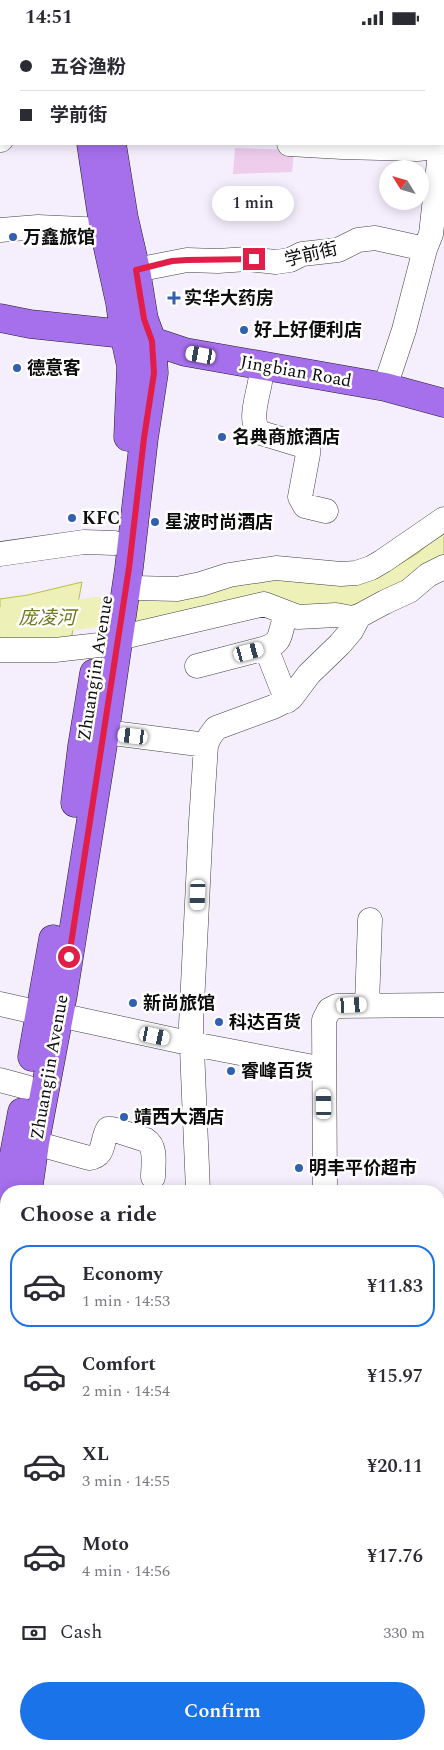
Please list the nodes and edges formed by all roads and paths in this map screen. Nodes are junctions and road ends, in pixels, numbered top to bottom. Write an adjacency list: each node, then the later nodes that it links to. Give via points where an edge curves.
1 (91, 145): 7 (main road, Zhuangjin Avenue)
2 (112, 145): 9 (main road, Zhuangjin Avenue)
3 (307, 145): 4 (street, via 417,149)
4 (436, 145)
5 (439, 145): 8 (street, via 431,234)
6 (0, 230): 7 (street, via 38,227)
7 (104, 230): 12 (main road, Zhuangjin Avenue, via 120,303)
8 (425, 249): 9 (street, 学前街, via 375,238 358,239 338,250 308,253 276,262 187,260); 14 (street)
9 (136, 270): 12 (main road, Zhuangjin Avenue, via 144,319)
10 (0, 318): 12 (main road, Jingbian Road)
11 (0, 327): 12 (main road, Jingbian Road, via 92,344)
12 (139, 345): 13 (main road, Jingbian Road); 14 (main road, Jingbian Road); 19 (main road, Zhuangjin Avenue, via 131,366 128,433); 23 (main road, Zhuangjin Avenue, via 154,373)
13 (261, 375): 16 (main road, Jingbian Road, via 382,397); 17 (street, via 253,420 257,430 308,449 300,497 306,506)
14 (385, 387): 15 (main road, Jingbian Road)
15 (444, 403)
16 (444, 413)
17 (326, 511)
18 (444, 519): 23 (street, via 383,561 356,573 276,567 177,589)
19 (113, 546): 20 (street, via 84,542); 21 (street); 23 (main road, Zhuangjin Avenue)
20 (0, 554)
21 (0, 562)
22 (444, 567): 25 (street, via 409,591)
23 (122, 589): 26 (main road, Zhuangjin Avenue)
24 (289, 614): 25 (street, via 298,617); 26 (street, via 271,606 257,605); 27 (street, via 278,642)
25 (359, 616): 30 (street, via 340,645 309,674)
26 (114, 643): 28 (street, via 56,650); 31 (main road, Zhuangjin Avenue); 37 (main road, Zhuangjin Avenue, via 82,746)
27 (266, 648): 29 (street); 30 (street)
28 (0, 650)
29 (197, 666)
30 (287, 701): 32 (street, via 216,728)
31 (104, 732): 32 (street); 37 (main road, Zhuangjin Avenue)
32 (206, 745): 38 (street, via 191,1025)
33 (370, 920): 35 (street)
34 (0, 1004): 37 (street)
35 (367, 1005): 36 (street); 39 (street, via 337,1006 329,1011 324,1021)
36 (444, 1005)
37 (49, 1014): 38 (street); 41 (main road, Zhuangjin Avenue); 42 (main road, Zhuangjin Avenue)
38 (193, 1044): 39 (street); 46 (street)
39 (324, 1069): 47 (street)
40 (0, 1080): 41 (street)
41 (26, 1087): 44 (main road, Zhuangjin Avenue)
42 (35, 1143): 43 (street, via 95,1157 100,1154 106,1132 112,1129 150,1142); 45 (main road, Zhuangjin Avenue)
43 (153, 1177)
44 (7, 1185)
45 (29, 1185)
46 (198, 1185)
47 (325, 1185)

